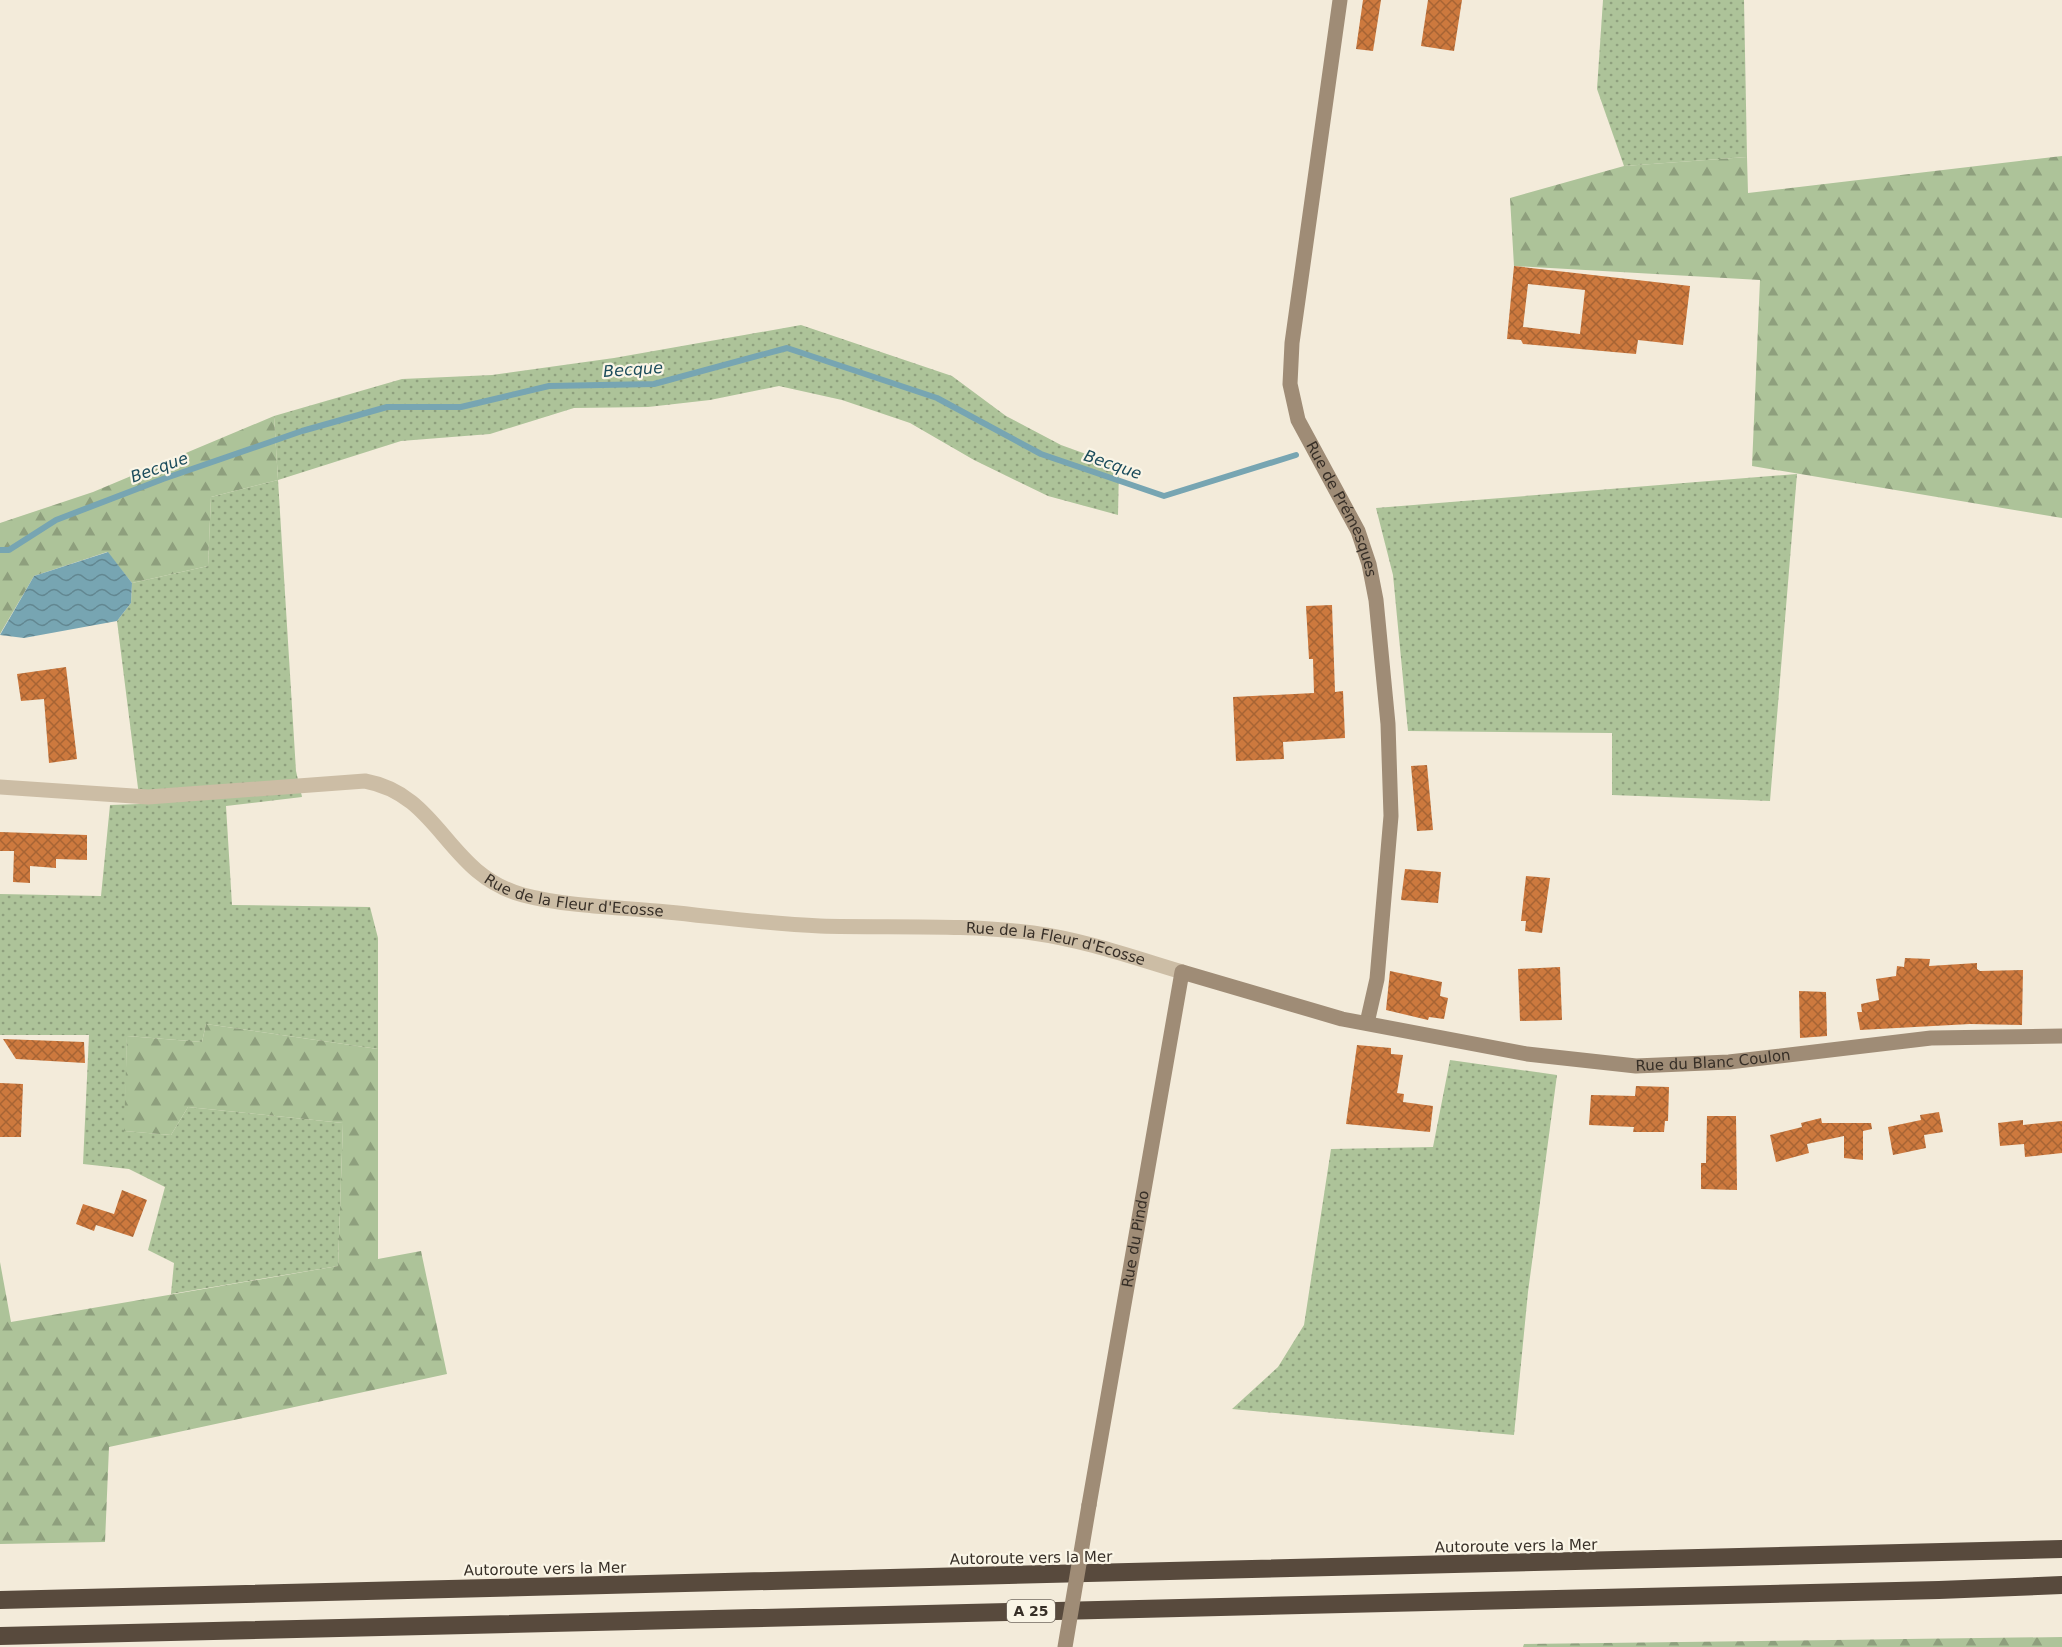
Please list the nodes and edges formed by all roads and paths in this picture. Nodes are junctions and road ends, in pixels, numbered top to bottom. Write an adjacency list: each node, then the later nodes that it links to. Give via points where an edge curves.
1 (1340, 0): 4 (street, Rue de Prémesques, via 1292,343 1290,384 1302,430 1358,531 1376,600 1388,724 1391,816 1377,978)
2 (0, 787): 3 (street, Rue de la Fleur d'Ecosse, via 148,797 365,781 408,798 471,868 497,885 523,895 789,924 1032,933)
3 (1182, 972): 4 (street, Rue du Blanc Coulon); 10 (street, Rue du Pindo, bridge)
4 (1367, 1023): 5 (street, Rue du Blanc Coulon, via 1527,1054 1636,1066 1729,1062 1931,1038)
5 (2062, 1036)
6 (2062, 1549): 8 (highway, Autoroute vers la Mer)
7 (2062, 1585): 9 (highway, A 25)
8 (0, 1600)
9 (0, 1636)
10 (1065, 1647)

